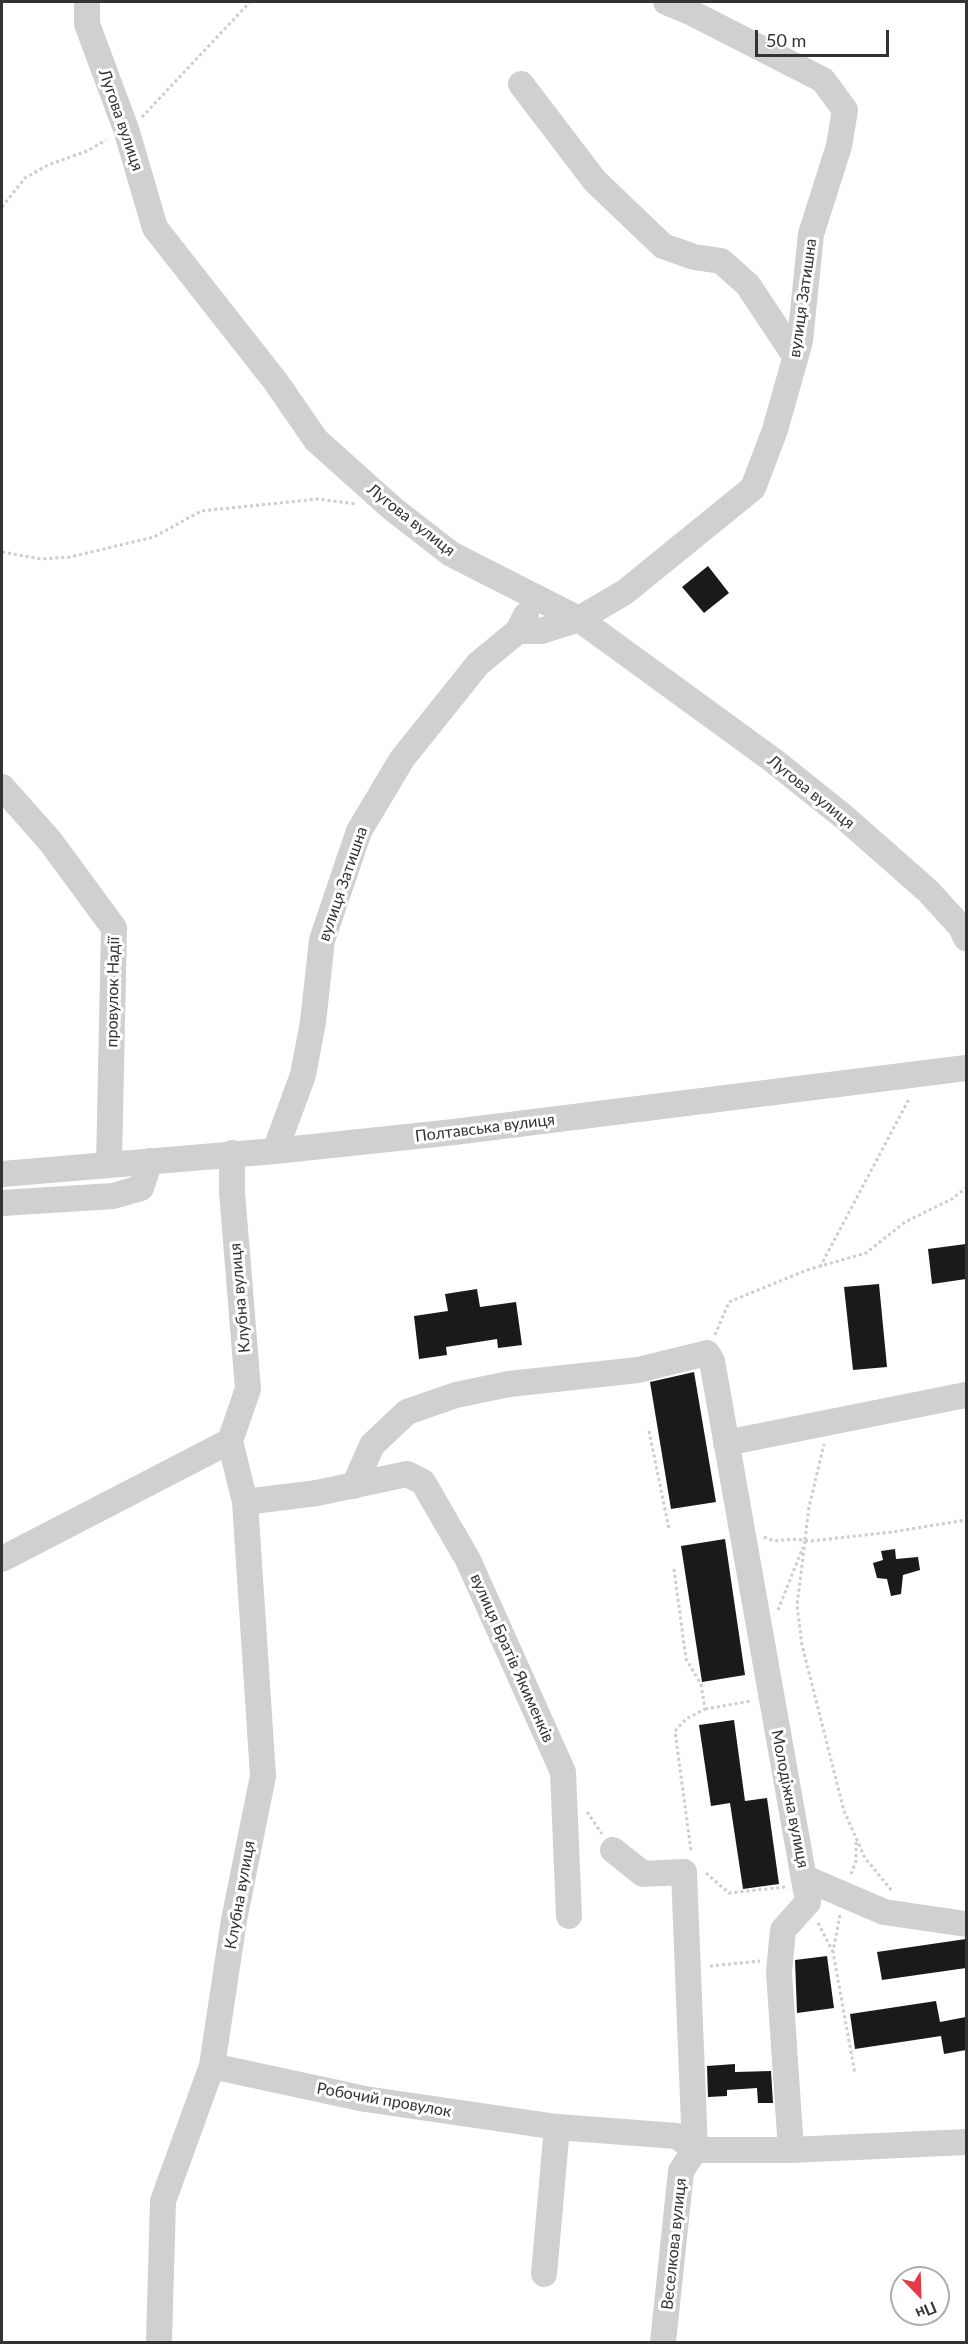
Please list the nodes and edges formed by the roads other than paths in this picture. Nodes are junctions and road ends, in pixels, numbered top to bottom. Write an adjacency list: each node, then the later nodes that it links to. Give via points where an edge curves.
1 (87, 2): 5 (street, Лугова вулиця, via 87,24 126,129 155,228 276,382 316,440 393,509 452,554)
2 (666, 2): 4 (street, вулиця Затишна, via 823,80 845,110 839,146 811,234 800,341)
3 (520, 84): 4 (street, via 595,181 663,246 694,257 722,261 748,285)
4 (795, 356): 6 (street, вулиця Затишна, via 775,430 753,488 625,592)
5 (527, 591): 6 (street, Лугова вулиця); 7 (street, via 528,611)
6 (579, 619): 7 (street, вулиця Затишна, via 541,631); 9 (street, Лугова вулиця, via 844,817 928,891 961,927)
7 (518, 631): 11 (street, вулиця Затишна, via 478,664 402,759 359,831 322,940 303,1075)
8 (2, 787): 14 (street, провулок Надії, via 50,841 114,928)
9 (966, 938)
10 (966, 1068): 11 (street, Полтавська вулиця)
11 (275, 1151): 12 (street, Полтавська вулиця)
12 (232, 1153): 13 (street, Полтавська вулиця); 18 (street, Клубна вулиця, via 248,1389)
13 (150, 1161): 14 (street, Полтавська вулиця); 16 (street, via 141,1188 122,1194)
14 (109, 1164): 15 (street, Полтавська вулиця)
15 (2, 1174)
16 (2, 1203)
17 (966, 1395): 19 (street)
18 (230, 1441): 21 (street, Клубна вулиця); 22 (street)
19 (726, 1443): 20 (street, Молодіжна вулиця, via 712,1361 707,1353 638,1370 509,1384 456,1395 407,1412 372,1445); 24 (street, Молодіжна вулиця)
20 (354, 1486): 21 (street, вулиця Братів Якименків); 25 (street, вулиця Братів Якименків, via 407,1474 423,1482 468,1560 563,1772)
21 (245, 1502): 27 (street, Клубна вулиця, via 263,1776 234,1920)
22 (2, 1558)
23 (614, 1850): 30 (street, via 643,1874 688,1866 687,1968)
24 (806, 1888): 26 (street, via 844,1894 884,1912); 31 (street, via 783,1930 780,1959)
25 (569, 1916)
26 (966, 1924)
27 (212, 2066): 28 (street, Робочий провулок, via 365,2099); 33 (street, Клубна вулиця, via 163,2201)
28 (557, 2127): 30 (street, Робочий провулок, via 677,2136); 32 (street)
29 (966, 2142): 31 (street)
30 (695, 2150): 31 (street); 34 (street, Веселкова вулиця, via 681,2172)
31 (791, 2150)
32 (544, 2274)
33 (159, 2343)
34 (663, 2343)

